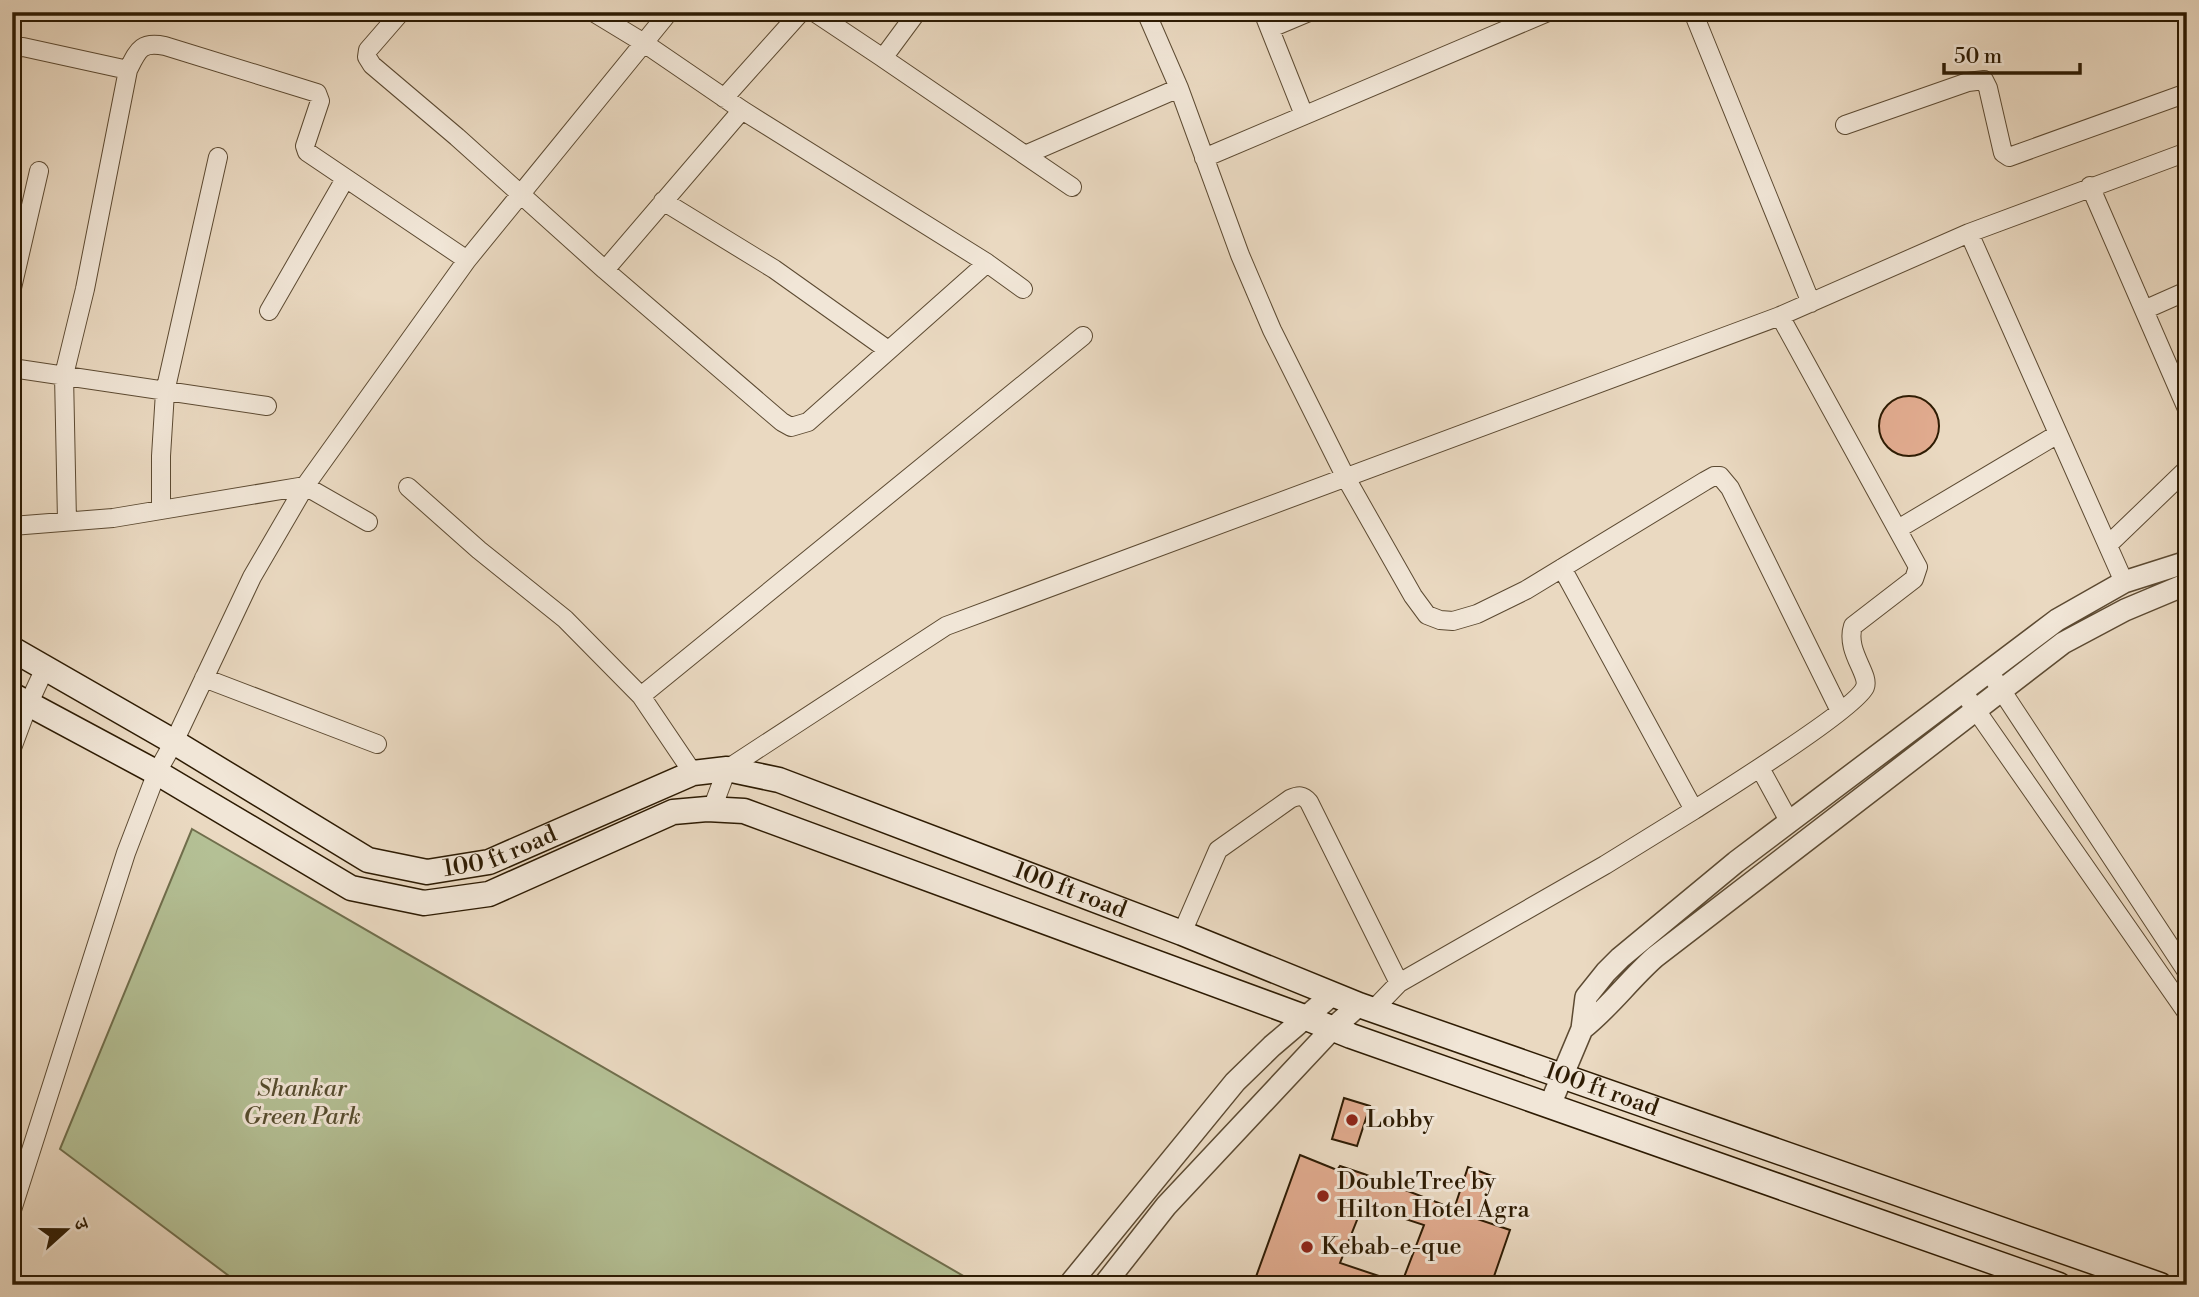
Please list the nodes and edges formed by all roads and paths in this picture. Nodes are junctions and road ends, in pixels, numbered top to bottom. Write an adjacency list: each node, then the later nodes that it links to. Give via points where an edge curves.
1 (79, 12): 2 (street)
2 (91, 12)
3 (401, 12): 32 (street, via 368,50 372,65)
4 (593, 12): 14 (street)
5 (669, 12): 14 (street)
6 (801, 12): 20 (street)
7 (814, 12): 16 (street)
8 (917, 12): 16 (street)
9 (1146, 12): 18 (street)
10 (1309, 12): 13 (street)
11 (1548, 12): 22 (street)
12 (1693, 12): 41 (street)
13 (1267, 20): 22 (street)
14 (644, 43): 20 (street); 32 (street)
15 (12, 48): 17 (street)
16 (883, 58): 25 (street)
17 (128, 70): 29 (street, via 137,51 152,44 317,93 320,102 305,149); 48 (street)
18 (1179, 88): 25 (street); 27 (street)
19 (2187, 93): 23 (street, via 2009,157 2003,152 1984,80)
20 (724, 98): 21 (street)
21 (742, 110): 33 (street); 36 (street)
22 (1304, 115): 27 (street)
23 (1845, 125)
24 (2187, 152): 30 (street)
25 (1025, 155): 31 (street)
26 (218, 157): 49 (street)
27 (1204, 158): 54 (street, via 1272,330)
28 (39, 171): 38 (street)
29 (345, 179): 35 (street); 43 (street)
30 (2090, 186): 34 (street); 42 (street)
31 (1072, 187)
32 (522, 193): 35 (street); 37 (street)
33 (663, 201): 37 (street); 46 (street, via 774,269)
34 (1969, 233): 41 (street); 52 (street)
35 (467, 260): 55 (street)
36 (986, 263): 39 (street); 46 (street)
37 (605, 270): 46 (street, via 791,427 808,422)
38 (12, 288)
39 (1023, 289)
40 (2187, 291): 42 (street)
41 (1811, 303): 44 (street)
42 (2144, 310): 51 (street)
43 (270, 311)
44 (1780, 316): 54 (street); 61 (street)
45 (1083, 336): 73 (street)
46 (888, 350)
47 (12, 368): 48 (street)
48 (64, 375): 49 (street); 58 (street)
49 (165, 392): 50 (street); 57 (street)
50 (267, 406)
51 (2187, 409)
52 (2058, 435): 61 (street); 62 (street)
53 (2187, 469): 62 (street)
54 (1346, 478): 64 (street, via 1427,615 1453,621 1477,614); 81 (street, via 946,626)
55 (305, 486): 57 (street); 59 (street); 70 (street, via 252,577)
56 (408, 487): 73 (street, via 565,619)
57 (161, 510): 58 (street)
58 (67, 521): 60 (street)
59 (368, 522)
60 (12, 526)
61 (1898, 529): 76 (street, via 1919,567 1917,574 1853,626 1850,642 1866,685)
62 (2108, 545): 65 (street)
63 (2187, 562): 65 (street)
64 (1562, 568): 76 (street, via 1720,476); 85 (street)
65 (2124, 582): 69 (street, via 2057,620)
66 (2187, 584): 72 (street, via 2063,643)
67 (12, 649): 68 (main road, 100 ft road)
68 (45, 668): 74 (street); 77 (main road, 100 ft road)
69 (1988, 670): 71 (street); 72 (street)
70 (204, 678): 77 (street); 78 (street)
71 (1962, 690): 75 (street); 86 (street)
72 (2001, 690): 75 (street); 88 (street)
73 (641, 696): 83 (street)
74 (20, 700): 79 (street); 82 (main road, 100 ft road)
75 (1977, 709): 92 (street); 95 (street, via 1655,957)
76 (1840, 711): 80 (street)
77 (173, 742): 82 (street); 83 (main road, 100 ft road, via 368,860 427,872 489,862)
78 (377, 744)
79 (12, 748)
80 (1760, 768): 85 (street); 86 (street)
81 (727, 769): 83 (main road, 100 ft road); 84 (street); 87 (main road, 100 ft road, via 779,780)
82 (157, 772): 84 (main road, 100 ft road, via 351,888 424,903 489,894 673,812); 98 (street, via 126,853)
83 (693, 773)
84 (712, 809): 93 (main road, 100 ft road, via 744,811 779,823)
85 (1694, 810): 89 (street)
86 (1789, 821): 95 (street, via 1606,972 1586,998)
87 (1182, 933): 89 (street, via 1218,850 1299,795 1309,802); 90 (main road, 100 ft road)
88 (2187, 972)
89 (1399, 984): 91 (street)
90 (1333, 994): 91 (main road, 100 ft road); 93 (street)
91 (1366, 1007): 94 (street); 96 (main road, 100 ft road)
92 (2187, 1013)
93 (1304, 1017): 94 (main road, 100 ft road); 99 (street, via 1235,1082)
94 (1332, 1029): 97 (main road, 100 ft road); 100 (street, via 1166,1206)
95 (1582, 1030): 96 (street)
96 (1560, 1075): 97 (street); 102 (main road, 100 ft road)
97 (1550, 1105): 101 (main road, 100 ft road)
98 (12, 1210)
99 (1069, 1285)
100 (1104, 1285)
101 (2059, 1285)
102 (2160, 1285)

